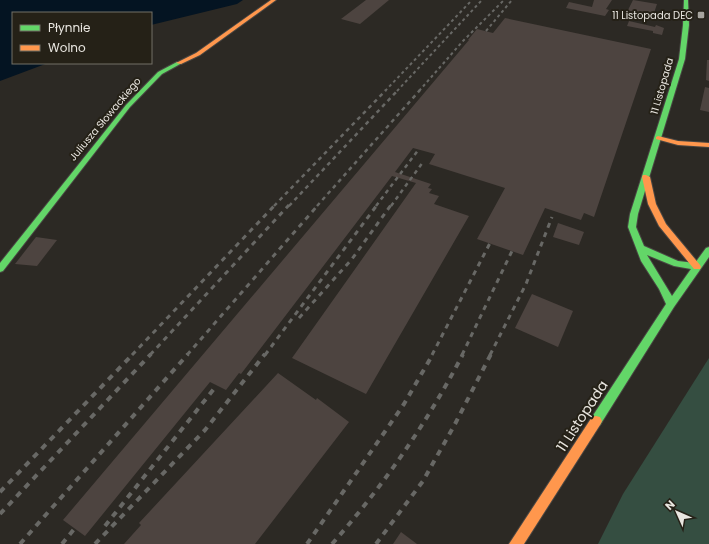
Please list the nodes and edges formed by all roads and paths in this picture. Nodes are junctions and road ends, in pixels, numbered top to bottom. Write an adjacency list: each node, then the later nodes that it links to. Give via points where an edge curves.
1 (274, 0): 9 (main road, Juliusza Słowackiego, via 198,54 160,73 128,106)
2 (686, 0): 3 (main road, 11 Listopada, via 682,59)
3 (658, 138): 4 (main road, via 678,143); 5 (main road, 11 Listopada)
4 (709, 145)
5 (646, 177): 6 (main road, 11 Listopada, via 632,227); 8 (main road, 11 Listopada, via 652,204 663,226)
6 (642, 249): 8 (main road, via 677,264); 10 (main road, 11 Listopada, via 645,261)
7 (709, 250): 8 (main road)
8 (697, 267): 10 (main road, 11 Listopada)
9 (0, 269)
10 (671, 304): 11 (main road, 11 Listopada)
11 (516, 544)

